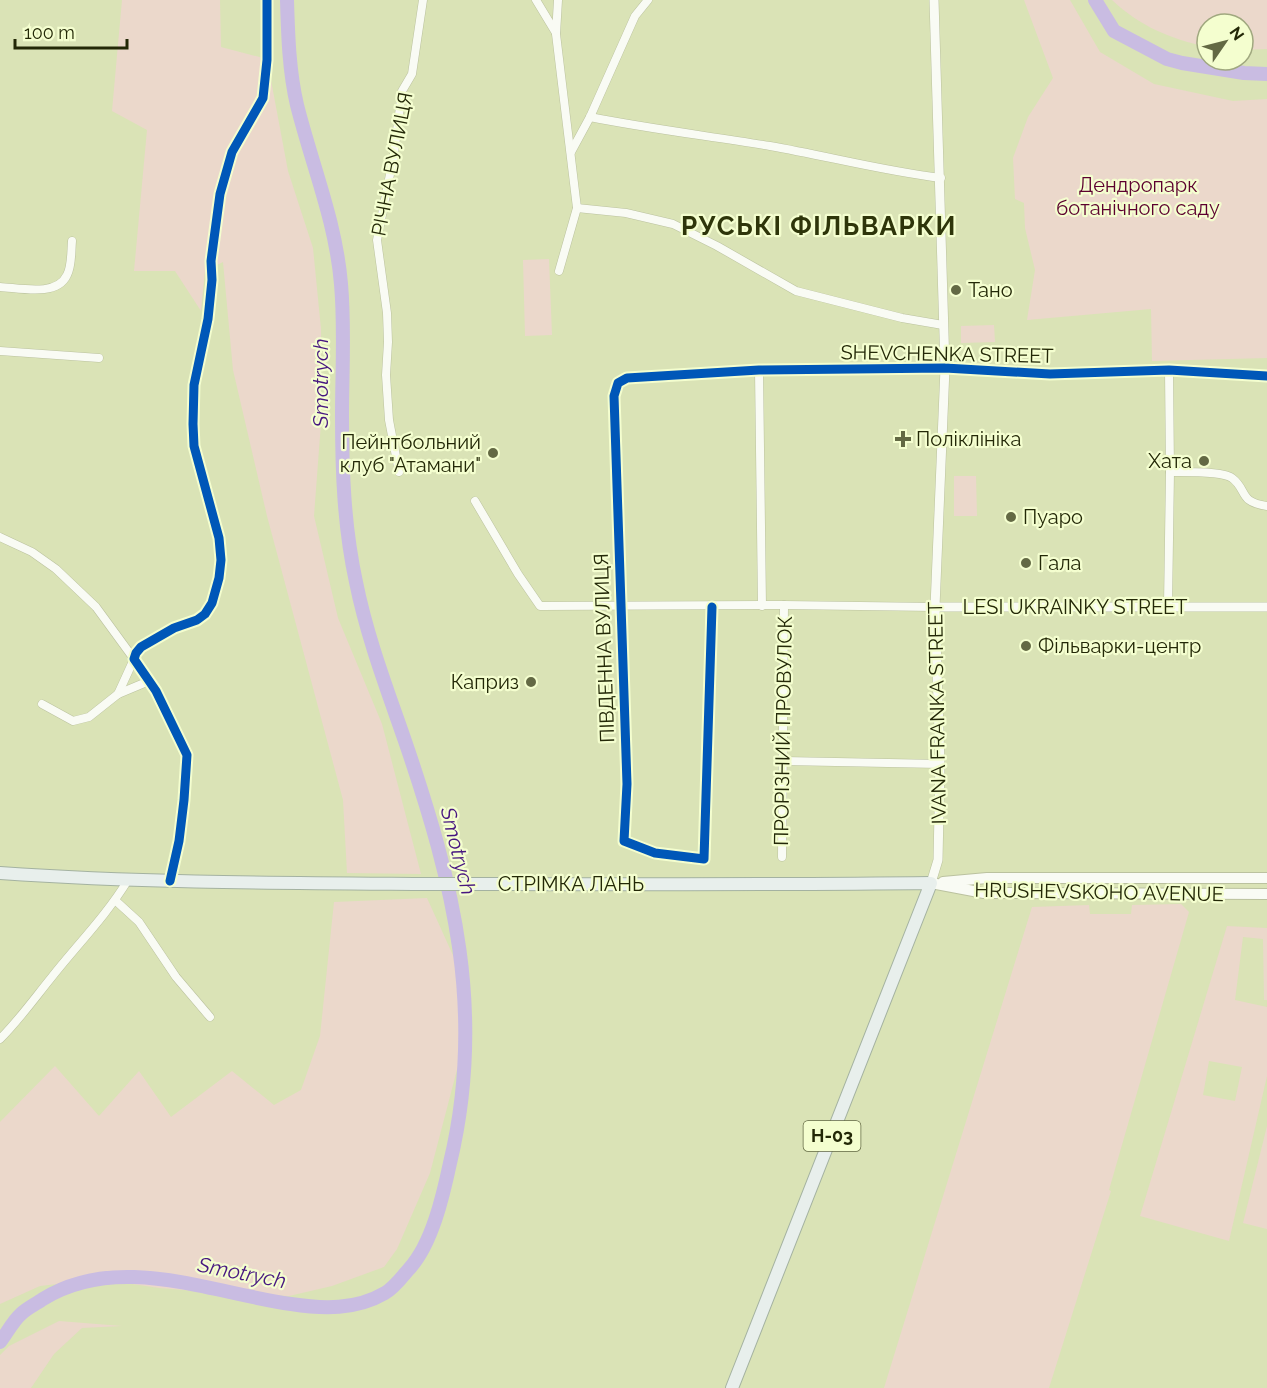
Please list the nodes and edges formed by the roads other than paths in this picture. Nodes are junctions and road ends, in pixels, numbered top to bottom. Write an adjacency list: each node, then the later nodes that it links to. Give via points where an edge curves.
1 (267, 0): 35 (street, via 263,98 232,152 220,194 208,319 194,385 194,446 219,538 219,578 205,614 141,647)
2 (423, 0): 23 (street, РІЧНА ВУЛИЦЯ, via 412,74 402,91 377,240 387,314 389,420)
3 (536, 0): 7 (street)
4 (558, 0): 7 (street)
5 (648, 0): 8 (street, via 635,16)
6 (934, 0): 10 (street, IVANA FRANKA STREET)
7 (556, 34): 9 (street)
8 (590, 117): 9 (street); 10 (street)
9 (570, 153): 11 (street)
10 (941, 178): 15 (street, IVANA FRANKA STREET)
11 (577, 208): 13 (street); 15 (street, via 626,213 673,224 796,291)
12 (72, 242): 14 (street, via 68,274 61,284 49,289)
13 (559, 271)
14 (0, 287)
15 (943, 326): 18 (street, IVANA FRANKA STREET)
16 (0, 351): 17 (street)
17 (99, 357)
18 (945, 368): 19 (street, SHEVCHENKA STREET); 20 (street, SHEVCHENKA STREET, via 1050,374); 33 (street, IVANA FRANKA STREET)
19 (759, 370): 22 (street, SHEVCHENKA STREET); 30 (street, ПРОРІЗНИЙ ПРОВУЛОК)
20 (1169, 370): 21 (street, SHEVCHENKA STREET); 24 (street)
21 (1267, 376)
22 (627, 378): 29 (street, ПІВДЕННА ВУЛИЦЯ, via 618,383 614,396)
23 (399, 472)
24 (1170, 472): 26 (street, via 1231,477 1254,505); 31 (street)
25 (475, 501): 29 (street, LESI UKRAINKY STREET, via 540,606)
26 (1267, 506)
27 (0, 537): 35 (street, via 56,569 96,607)
28 (784, 605): 30 (street, LESI UKRAINKY STREET); 33 (street, LESI UKRAINKY STREET); 39 (street, ПРОРІЗНИЙ ПРОВУЛОК)
29 (621, 606): 32 (street, LESI UKRAINKY STREET); 32 (street, ПІВДЕННА ВУЛИЦЯ, via 627,784 624,841 656,853 704,859)
30 (762, 606): 32 (street, LESI UKRAINKY STREET)
31 (1168, 606): 33 (street, LESI UKRAINKY STREET); 34 (street, LESI UKRAINKY STREET)
32 (712, 607)
33 (934, 607): 40 (street, IVANA FRANKA STREET)
34 (1267, 607)
35 (134, 659): 36 (street); 37 (street)
36 (149, 681): 37 (street); 45 (street, via 182,743 188,763)
37 (118, 694): 38 (street, via 89,717 74,721)
38 (42, 704)
39 (784, 761): 40 (street); 41 (street, ПРОРІЗНИЙ ПРОВУЛОК)
40 (940, 764): 46 (street, IVANA FRANKA STREET, via 938,860)
41 (782, 857)
42 (0, 873): 44 (main road, СТРІМКА ЛАНЬ)
43 (1267, 878): 46 (main road, HRUSHEVSKOHO AVENUE, via 987,878)
44 (129, 880): 45 (main road, СТРІМКА ЛАНЬ); 49 (street)
45 (170, 881): 47 (main road, СТРІМКА ЛАНЬ)
46 (931, 883): 47 (main road, HRUSHEVSKOHO AVENUE); 48 (main road, HRUSHEVSKOHO AVENUE, via 984,893); 52 (main road, IVANA FRANKA STREET / Н-03)
47 (712, 885)
48 (1267, 894)
49 (116, 901): 50 (street, via 139,922 176,977); 51 (street)
50 (210, 1017)
51 (0, 1039)
52 (732, 1388)

